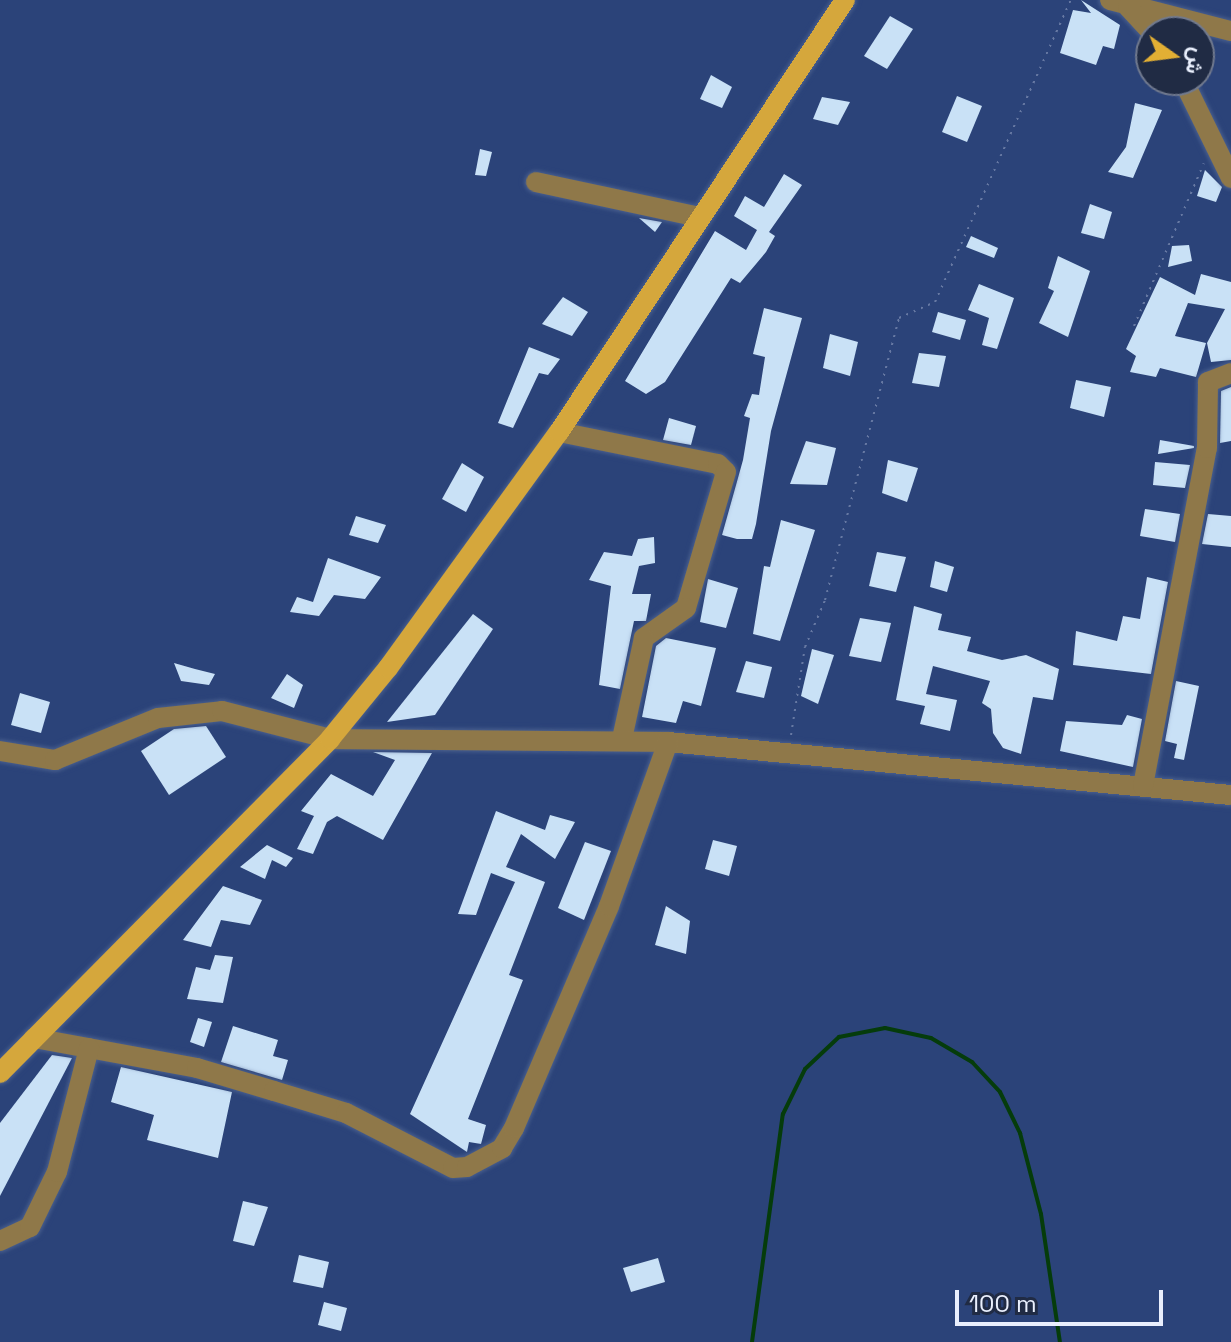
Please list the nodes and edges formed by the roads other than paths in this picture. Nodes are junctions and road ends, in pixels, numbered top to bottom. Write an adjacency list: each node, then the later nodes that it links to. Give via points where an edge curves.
1 (845, 0): 8 (main road)
2 (1119, 4): 3 (street); 4 (street)
3 (1135, 18)
4 (1231, 31)
5 (1190, 96): 6 (street)
6 (1231, 178)
7 (536, 182): 8 (street)
8 (699, 217): 10 (main road)
9 (1231, 373): 15 (street, via 1208,382 1207,448)
10 (559, 432): 11 (main road); 12 (street, via 718,464 726,472 686,608 644,638)
11 (330, 739): 12 (street); 14 (street, via 248,715 196,711 158,718 67,758); 17 (main road)
12 (622, 739): 13 (street)
13 (668, 742): 15 (street); 18 (street, via 609,906 514,1128 486,1157 453,1168 346,1113 197,1068)
14 (0, 751)
15 (1143, 786): 16 (street)
16 (1231, 795)
17 (34, 1038): 18 (street); 19 (main road)
18 (89, 1048): 20 (street, via 57,1172 30,1227)
19 (0, 1073)
20 (0, 1241)

